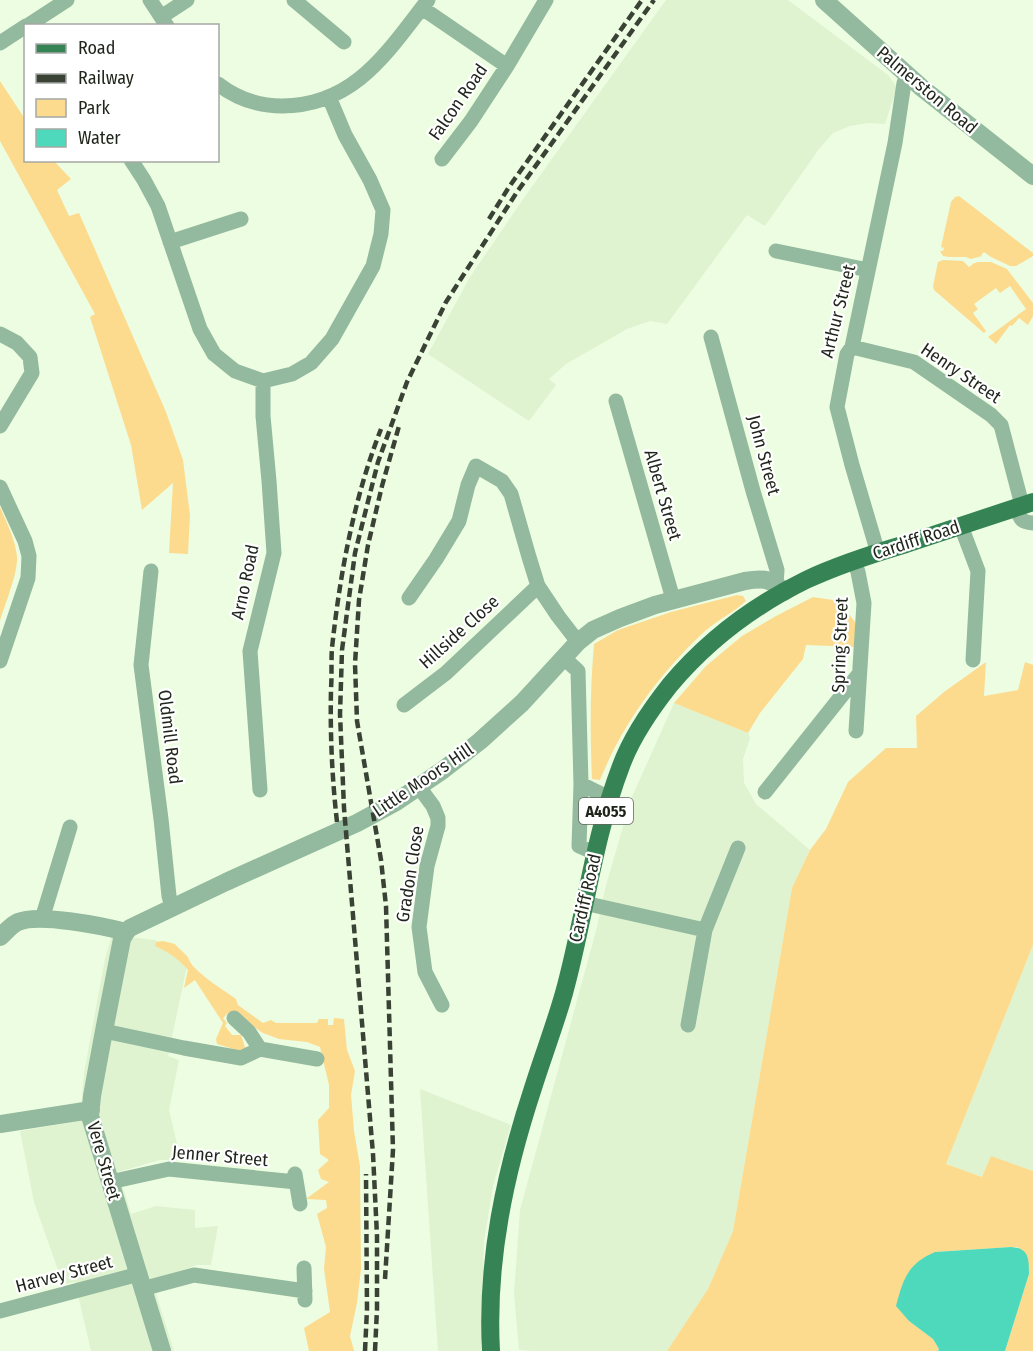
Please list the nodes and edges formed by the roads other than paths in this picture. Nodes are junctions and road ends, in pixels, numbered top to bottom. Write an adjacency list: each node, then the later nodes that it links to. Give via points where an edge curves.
1 (67, 0): 9 (street)
2 (150, 0): 8 (street)
3 (187, 0): 8 (street)
4 (294, 0): 11 (street)
5 (546, 0): 13 (street, Falcon Road)
6 (824, 0): 14 (street, Palmerston Road)
7 (425, 4): 13 (street, Falcon Road); 16 (street, via 375,66)
8 (164, 21)
9 (29, 24)
10 (24, 27): 12 (street)
11 (344, 42)
12 (0, 43)
13 (507, 66): 17 (street, Falcon Road)
14 (908, 77): 19 (street, Palmerston Road); 23 (street, Arthur Street)
15 (219, 85): 16 (street, via 244,99 276,106)
16 (329, 97): 27 (street, via 383,210 381,234 373,266 332,339 311,363 292,374)
17 (442, 159)
18 (132, 162): 21 (street, via 158,206)
19 (1033, 176)
20 (241, 219): 21 (street)
21 (170, 242): 27 (street, via 200,329 214,354 236,371)
22 (776, 251): 23 (street)
23 (868, 270): 26 (street, Arthur Street)
24 (0, 333): 29 (street, via 30,357 32,373)
25 (711, 337): 38 (street, John Street)
26 (852, 347): 31 (street, Henry Street, via 914,362 991,415 1000,425); 34 (street, Arthur Street, via 847,354 837,407)
27 (262, 381): 50 (street, Arno Road, via 274,553 250,651)
28 (616, 401): 40 (street, Albert Street)
29 (0, 426)
30 (0, 487): 44 (street, via 29,556 28,578)
31 (1024, 505): 32 (street, via 1021,520); 33 (main road, Cardiff Road / A4055)
32 (1033, 523)
33 (961, 526): 34 (main road, Cardiff Road / A4055); 43 (street, via 978,571)
34 (878, 553): 35 (main road, Cardiff Road / A4055)
35 (854, 561): 38 (main road, Cardiff Road / A4055); 45 (street, Spring Street, via 864,603)
36 (151, 571): 57 (street, Oldmill Road, via 141,664)
37 (538, 586): 39 (street, via 511,494 502,481 476,465 459,521); 41 (street); 46 (street, Hillside Close, via 446,673)
38 (780, 588): 40 (street, Little Moors Hill, via 768,580 752,580); 52 (main road, Cardiff Road / A4055, via 705,648 681,673 646,717 622,762)
39 (409, 598)
40 (673, 599): 41 (street, Little Moors Hill, via 593,630)
41 (578, 642): 42 (street, Little Moors Hill)
42 (564, 657): 48 (street, via 578,671); 49 (street, Little Moors Hill, via 480,741)
43 (973, 660)
44 (0, 661)
45 (859, 674): 47 (street, Spring Street); 51 (street)
46 (404, 705)
47 (856, 731)
48 (581, 784): 52 (street); 55 (street, via 579,846)
49 (419, 787): 57 (street, Little Moors Hill, via 357,823); 62 (street, Gradon Close, via 438,818 419,927 425,972)
50 (260, 790)
51 (765, 792)
52 (609, 798): 55 (main road, Cardiff Road / A4055)
53 (70, 827): 58 (street)
54 (738, 848): 59 (street)
55 (596, 853): 56 (main road, Cardiff Road / A4055)
56 (584, 903): 59 (street); 76 (main road, Cardiff Road / A4055, via 564,993 500,1209 491,1293)
57 (172, 907): 60 (street, Little Moors Hill)
58 (42, 919): 60 (street); 61 (street, via 18,922)
59 (705, 930): 64 (street)
60 (126, 932): 65 (street, Vere Street)
61 (0, 937)
62 (442, 1005)
63 (234, 1018): 66 (street)
64 (688, 1025)
65 (104, 1031): 66 (street, via 242,1058); 68 (street, Vere Street)
66 (260, 1049): 67 (street)
67 (317, 1059)
68 (91, 1110): 69 (street); 70 (street, Vere Street)
69 (0, 1124)
70 (110, 1182): 71 (street, Jenner Street, via 169,1169 295,1178); 73 (street, Vere Street)
71 (300, 1204)
72 (304, 1268): 73 (street, Harvey Street, via 302,1294 194,1275)
73 (140, 1281): 74 (street, Harvey Street); 75 (street, Vere Street)
74 (0, 1311)
75 (162, 1351)
76 (491, 1351)

